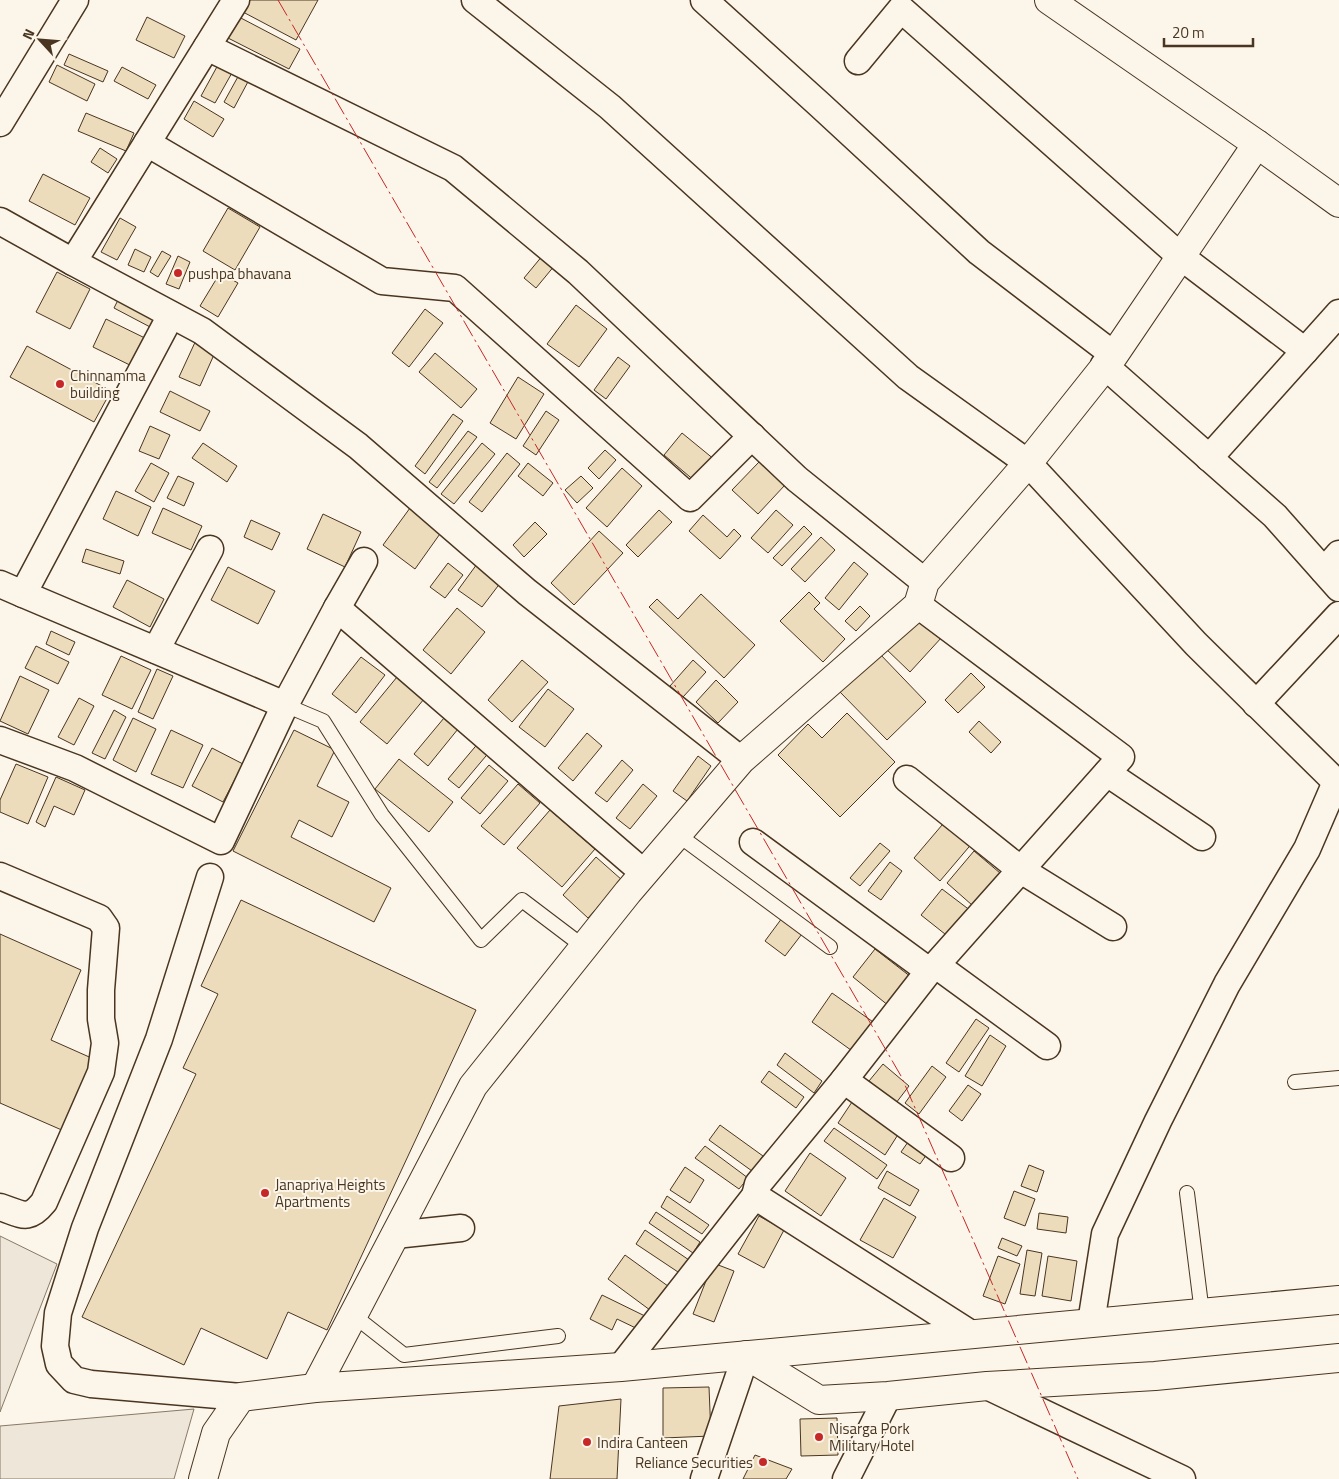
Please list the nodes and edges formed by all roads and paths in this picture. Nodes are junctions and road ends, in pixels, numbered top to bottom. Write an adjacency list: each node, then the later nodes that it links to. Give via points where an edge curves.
1 (236, 0): 6 (street)
2 (475, 0): 21 (street, via 610,107 908,378)
3 (704, 0): 18 (street, via 979,252)
4 (1049, 0): 10 (street)
5 (70, 1): 8 (street)
6 (207, 47): 9 (street); 19 (street, via 453,168 578,272)
7 (858, 61): 13 (street, via 901,9)
8 (0, 123)
9 (147, 143): 14 (street); 19 (street, via 382,281 455,288 690,498)
10 (1257, 144): 11 (street); 13 (street)
11 (1339, 203)
12 (0, 221): 14 (street)
13 (1180, 256): 17 (street); 18 (street)
14 (73, 262): 16 (street)
15 (1339, 312): 17 (street)
16 (171, 314): 25 (street); 33 (street, via 202,331 358,446 527,592)
17 (1305, 351): 20 (street)
18 (1109, 360): 20 (street); 21 (street)
19 (752, 436): 26 (street)
20 (1209, 458): 24 (street)
21 (1028, 463): 26 (street); 31 (street)
22 (210, 549): 29 (street)
23 (364, 561): 27 (street)
24 (1334, 571)
25 (11, 589): 29 (street)
26 (921, 593): 33 (street); 34 (street, via 1121,757)
27 (337, 608): 30 (street); 41 (street)
28 (1339, 615): 31 (street)
29 (156, 650): 30 (street)
30 (285, 704): 32 (street, via 221,841 75,768); 45 (lane, via 322,721 382,816 481,940 522,900)
31 (1256, 704): 36 (street)
32 (0, 740)
33 (740, 760): 37 (street)
34 (1108, 772): 38 (street); 40 (street)
35 (906, 779): 40 (street)
36 (1338, 783): 61 (street, via 1307,849 1227,984 1105,1234)
37 (677, 834): 41 (street); 46 (lane)
38 (1202, 837)
39 (753, 842): 47 (street)
40 (1021, 870): 44 (street); 47 (street)
41 (644, 873): 45 (street)
42 (0, 876): 55 (street, via 99,918 106,928 101,990 105,1043 101,1072 44,1202 35,1213 27,1216)
43 (210, 877): 70 (street, via 159,1040 85,1228 58,1313 55,1346 59,1364 74,1380)
44 (1113, 927)
45 (584, 947): 57 (street, via 473,1086)
46 (830, 947)
47 (932, 968): 48 (street); 50 (street)
48 (1047, 1046)
49 (1339, 1078): 51 (lane)
50 (844, 1080): 52 (street); 54 (street, via 758,1184)
51 (1295, 1082)
52 (951, 1158)
53 (1187, 1193): 59 (lane)
54 (755, 1196): 62 (street); 66 (street)
55 (0, 1207)
56 (461, 1228): 57 (street)
57 (395, 1235): 60 (street)
58 (1339, 1300): 59 (street)
59 (1202, 1313): 61 (street)
60 (353, 1315): 63 (lane, via 404,1355); 68 (street)
61 (1091, 1323): 62 (street)
62 (971, 1334): 64 (street)
63 (558, 1336)
64 (746, 1356): 66 (street); 69 (street, via 819,1400); 72 (street)
65 (1339, 1358): 67 (street, via 1155,1376)
66 (621, 1367): 68 (street)
67 (987, 1386): 69 (street); 74 (street)
68 (315, 1388): 70 (street)
69 (888, 1396): 73 (street)
70 (241, 1397): 71 (street, via 216,1433)
71 (203, 1479)
72 (704, 1479)
73 (846, 1479)
74 (1182, 1479)

